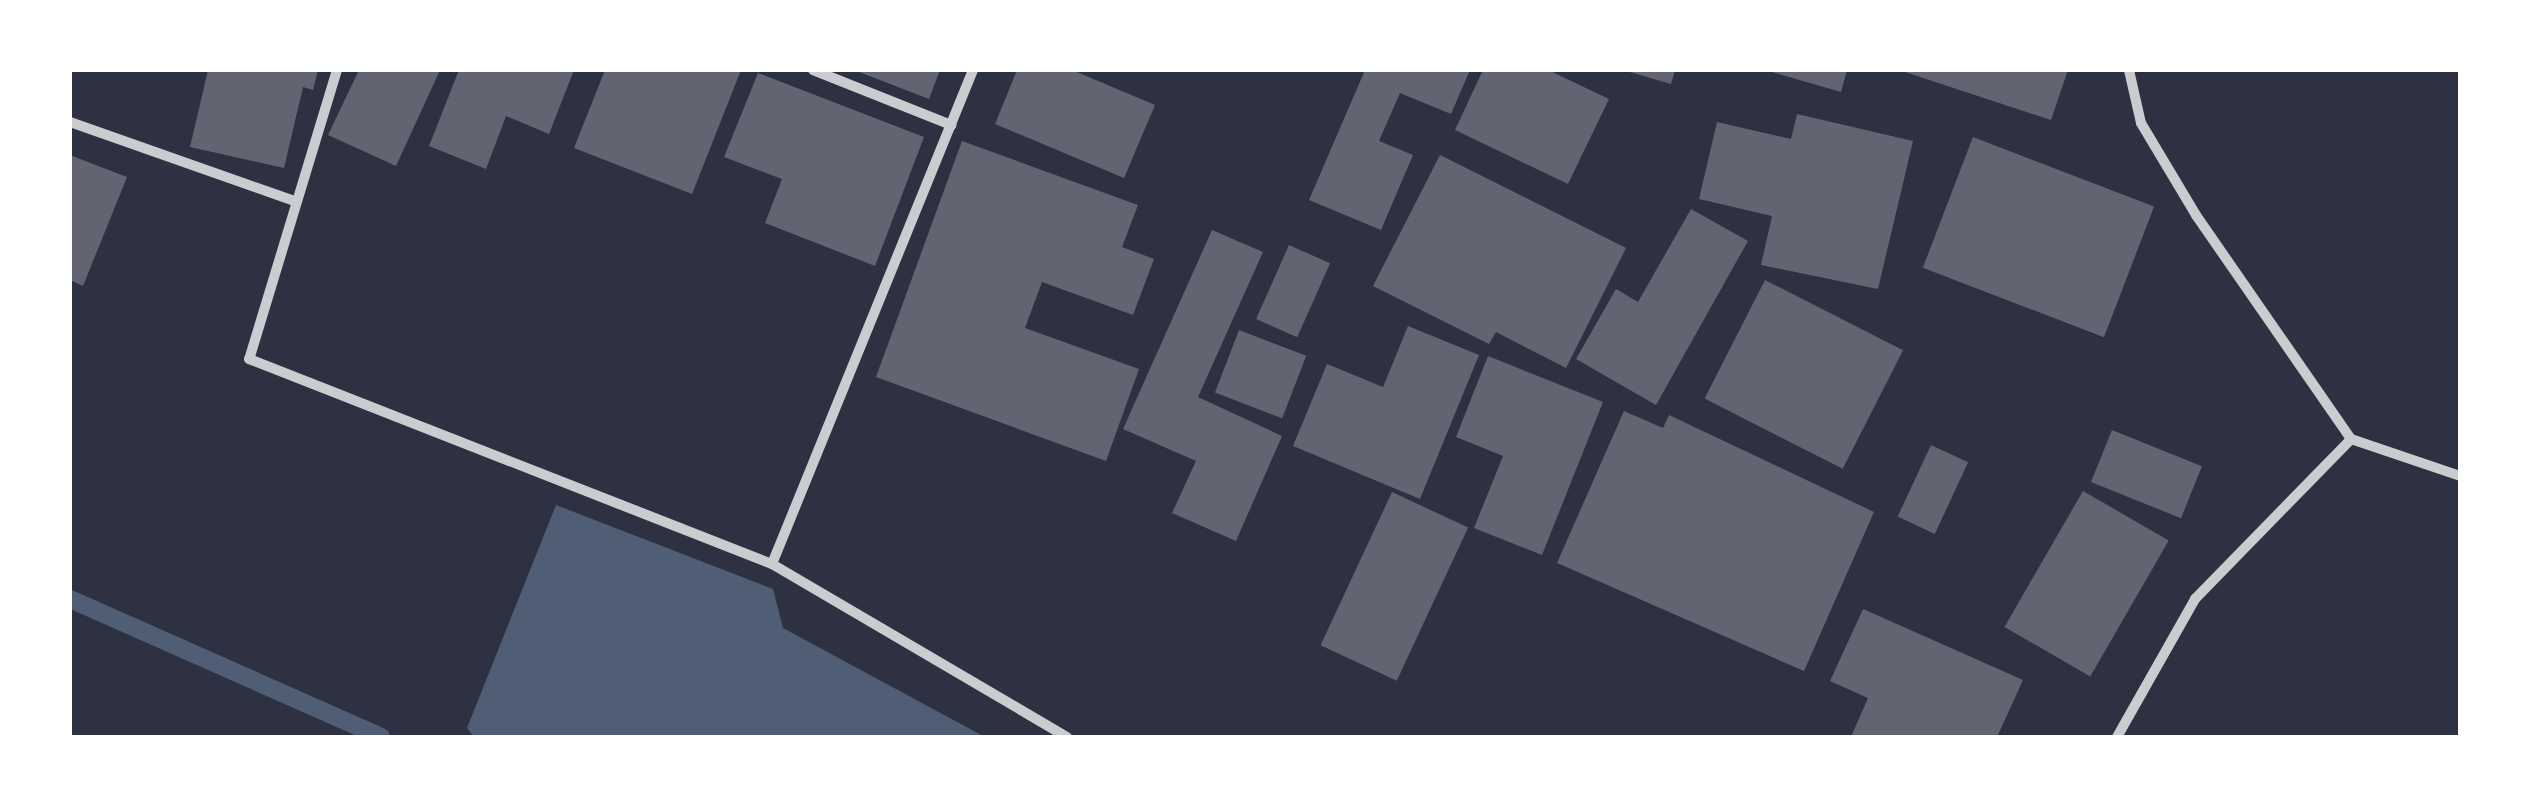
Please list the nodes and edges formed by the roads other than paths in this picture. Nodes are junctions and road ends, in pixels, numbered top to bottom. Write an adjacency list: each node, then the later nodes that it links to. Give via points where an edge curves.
1 (337, 70): 7 (street)
2 (812, 70): 6 (street)
3 (973, 70): 6 (street)
4 (2129, 70): 8 (street, via 2141,123 2196,215)
5 (70, 122): 7 (street)
6 (951, 125): 10 (street)
7 (294, 201): 10 (street, via 249,359)
8 (2351, 440): 9 (street); 12 (street, via 2195,599)
9 (2460, 476)
10 (772, 564): 11 (street)
11 (1068, 737)
12 (2118, 737)

